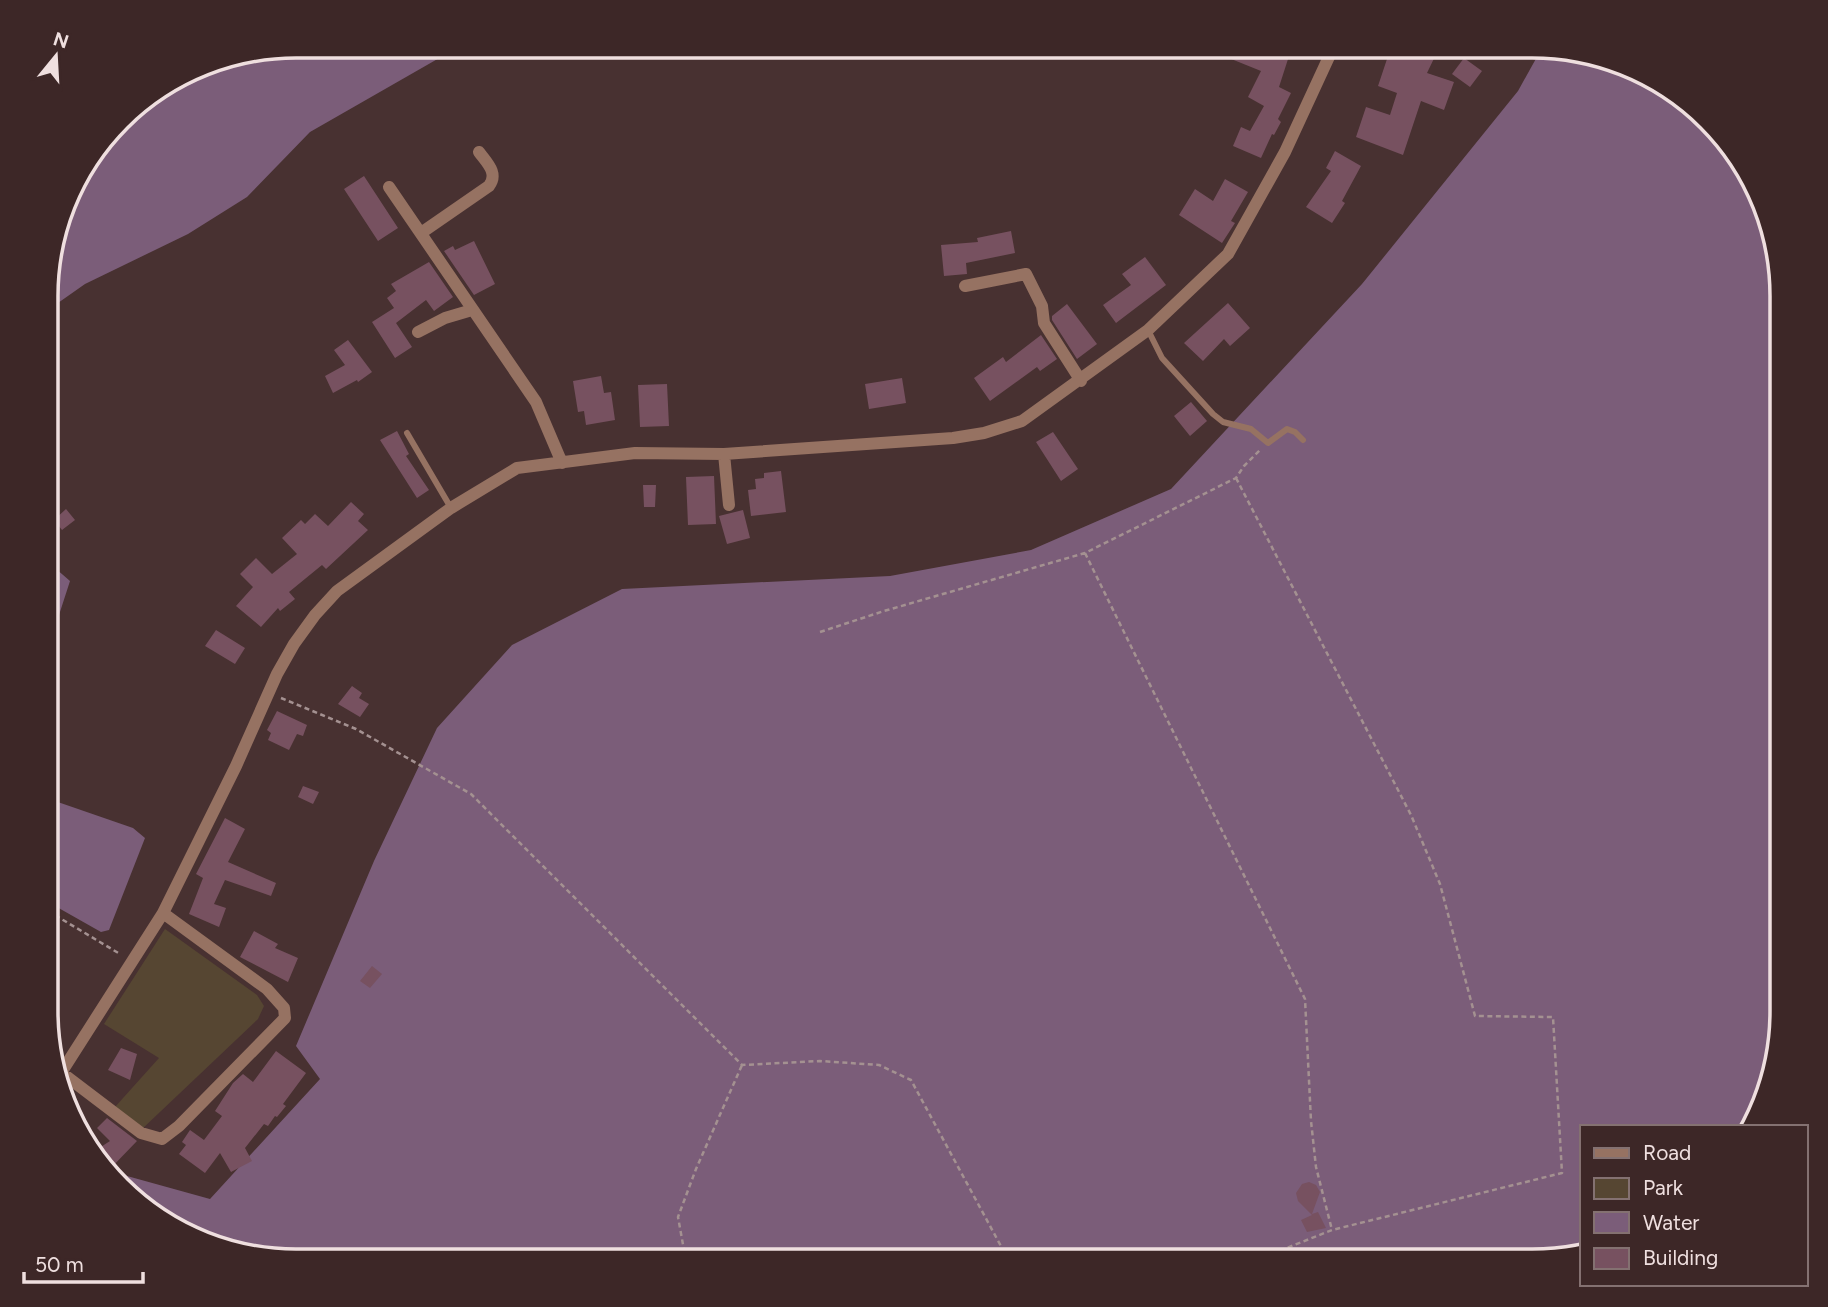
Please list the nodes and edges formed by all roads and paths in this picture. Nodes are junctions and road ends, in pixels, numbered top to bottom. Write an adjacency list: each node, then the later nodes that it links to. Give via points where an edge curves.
1 (1328, 58): 7 (street, via 1285,152 1228,254)
2 (479, 152): 4 (street, via 493,181)
3 (388, 187): 4 (street)
4 (421, 233): 6 (street)
5 (965, 286): 9 (street, via 1026,274 1042,306 1044,323)
6 (472, 310): 8 (street); 14 (street, via 536,402)
7 (1148, 330): 9 (street); 12 (lane, via 1162,358 1213,414 1223,422 1251,429)
8 (418, 332)
9 (1080, 381): 13 (street, via 1023,421 984,433)
10 (407, 433): 17 (lane)
11 (1303, 440): 12 (lane, via 1287,429)
12 (1268, 443): 15 (path)
13 (724, 454): 14 (street, via 635,453); 16 (street)
14 (562, 463): 17 (street, via 517,468)
15 (1236, 478): 18 (path); 27 (path, via 1411,815 1440,884 1475,1016 1553,1017 1562,1173)
16 (729, 505)
17 (451, 508): 20 (street, via 337,591 294,644)
18 (1085, 553): 19 (path); 27 (path, via 1305,999 1316,1167)
19 (820, 632)
20 (268, 693): 21 (street); 24 (path, via 356,729 471,794)
21 (163, 913): 23 (street); 26 (street, via 267,989 284,1008 285,1018 162,1139 141,1133)
22 (58, 917): 23 (path)
23 (132, 961): 25 (street)
24 (742, 1065): 28 (path, via 678,1217); 29 (path, via 820,1061 879,1065 911,1080)
25 (64, 1067)
26 (68, 1080)
27 (1332, 1230): 30 (path)
28 (684, 1249)
29 (1003, 1249)
30 (1284, 1249)

